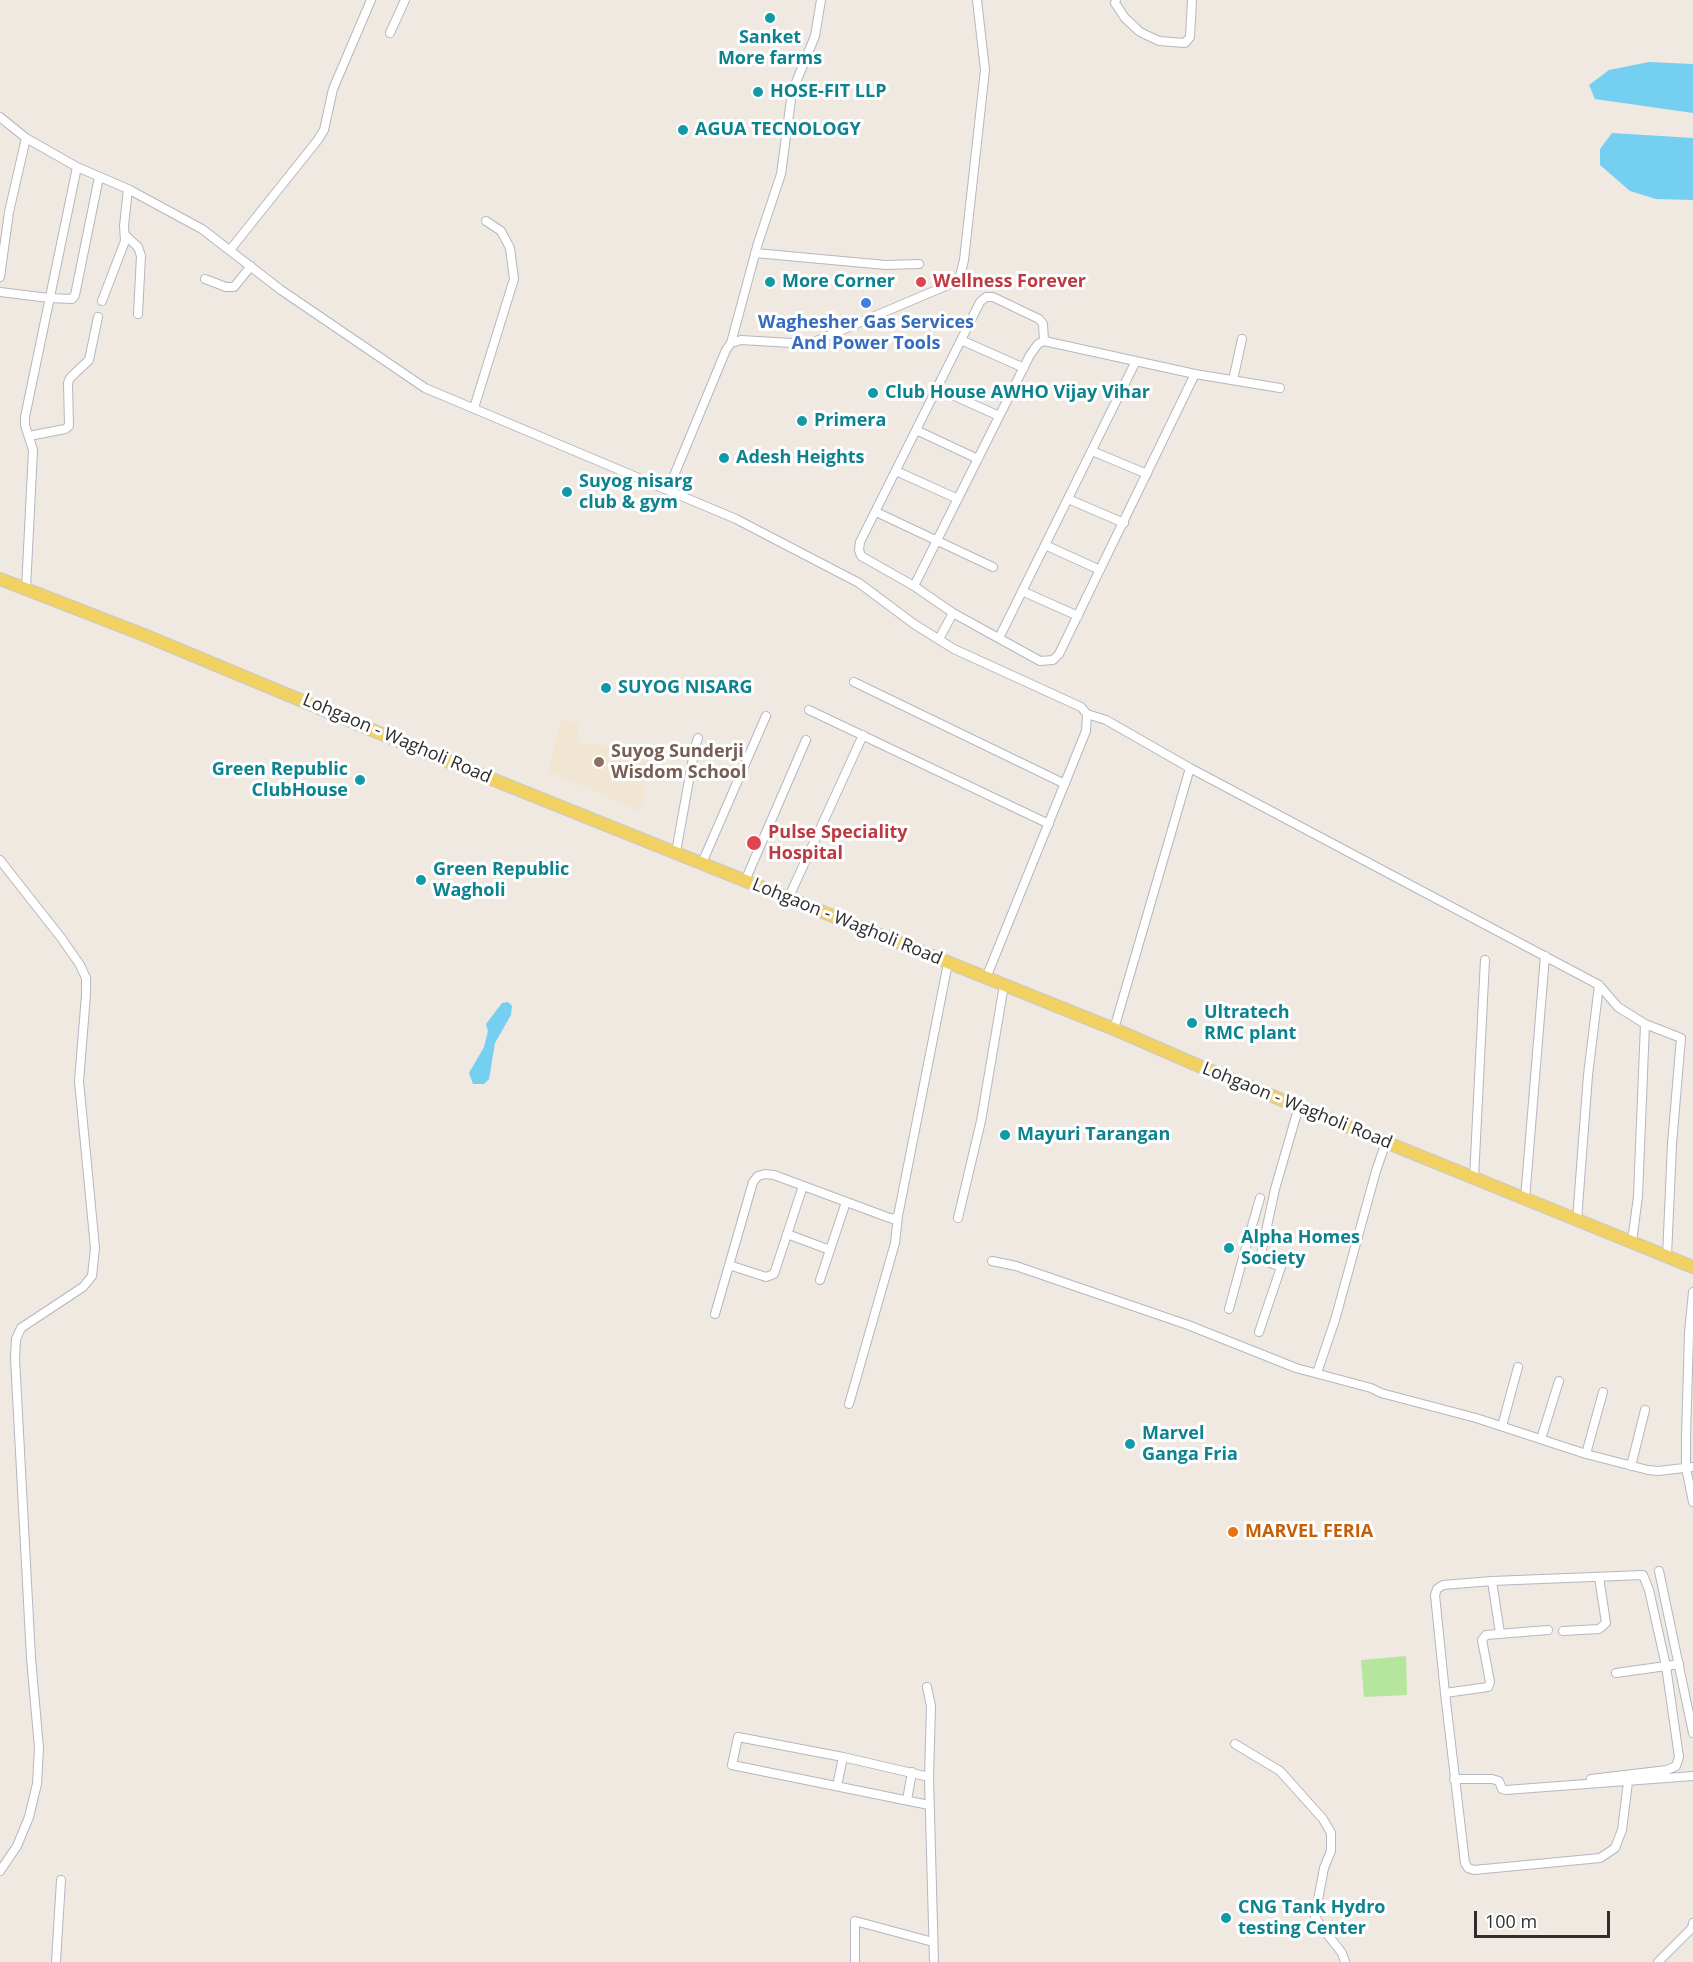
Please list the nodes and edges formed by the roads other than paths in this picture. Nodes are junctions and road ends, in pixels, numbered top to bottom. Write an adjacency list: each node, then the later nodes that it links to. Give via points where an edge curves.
1 (371, 0): 15 (street, via 333,89 324,130)
2 (405, 0): 7 (street)
3 (821, 0): 16 (street, via 815,36 792,92 781,174)
4 (978, 0): 29 (street, via 985,70 960,276 948,285 809,344 741,340)
5 (1116, 0): 6 (street, via 1125,18 1140,32 1159,41 1185,43 1190,37)
6 (1192, 0)
7 (390, 33)
8 (0, 117): 9 (street)
9 (26, 138): 10 (street); 19 (street, via 9,212)
10 (77, 167): 11 (street); 22 (street)
11 (99, 177): 12 (street); 22 (street, via 75,295 66,300)
12 (128, 189): 14 (street); 15 (street, via 202,229)
13 (486, 221): 36 (street, via 501,231 510,248 514,279)
14 (125, 235): 23 (street); 24 (street, via 138,247 141,256)
15 (230, 250): 18 (street)
16 (755, 253): 17 (street, via 886,265); 29 (street)
17 (919, 264)
18 (251, 266): 20 (street, via 234,287); 36 (street, via 382,361 425,388)
19 (0, 277)
20 (205, 279)
21 (0, 292): 22 (street)
22 (49, 298): 39 (street, via 25,417)
23 (102, 300)
24 (138, 314)
25 (98, 317): 39 (street, via 89,360 68,383 69,426)
26 (1242, 339): 33 (street)
27 (961, 340): 28 (street, via 980,302 993,297 1039,319); 31 (street); 34 (street)
28 (1044, 341): 30 (street); 31 (street, via 1038,344)
29 (731, 343): 44 (street)
30 (1136, 361): 32 (street); 40 (street)
31 (1024, 368): 37 (street)
32 (1195, 374): 33 (street); 43 (street)
33 (1233, 380): 35 (street)
34 (937, 388): 37 (street); 38 (street)
35 (1280, 388)
36 (474, 408): 44 (street)
37 (999, 416): 41 (street)
38 (916, 430): 41 (street); 42 (street)
39 (29, 436): 55 (street, via 33,450)
40 (1092, 451): 43 (street); 46 (street)
41 (978, 459): 45 (street)
42 (896, 471): 45 (street); 47 (street)
43 (1147, 474): 48 (street)
44 (668, 490): 60 (street, via 817,560)
45 (958, 499): 49 (street)
46 (1068, 499): 48 (street); 50 (street)
47 (876, 512): 49 (street); 54 (street, via 860,542 861,556)
48 (1124, 523): 52 (street)
49 (938, 540): 51 (street); 54 (street)
50 (1045, 545): 52 (street); 56 (street)
51 (993, 567)
52 (1101, 570): 58 (street)
53 (0, 579): 55 (main road, Lohgaon - Wagholi Road)
54 (914, 586): 57 (street)
55 (26, 589): 71 (main road, Lohgaon - Wagholi Road)
56 (1022, 591): 58 (street); 59 (street)
57 (953, 614): 59 (street); 60 (street)
58 (1078, 616): 59 (street, via 1053,660 1040,661)
59 (999, 638)
60 (939, 639): 63 (street, via 1081,707)
61 (854, 682): 69 (street)
62 (809, 710): 65 (street)
63 (1087, 714): 68 (street, via 1106,720); 69 (street, via 1086,730)
64 (766, 716): 73 (street)
65 (863, 735): 70 (street); 75 (street)
66 (698, 738): 71 (street)
67 (806, 740): 74 (street)
68 (1190, 768): 76 (street); 83 (street)
69 (1065, 784): 70 (street)
70 (1048, 824): 79 (street)
71 (676, 852): 73 (main road, Lohgaon - Wagholi Road)
72 (0, 860): 143 (street, via 62,939 86,978 79,1081 95,1248 92,1276 83,1287 21,1328 16,1339 30,1646 39,1748 37,1784 29,1817 17,1846)
73 (702, 863): 74 (main road, Lohgaon - Wagholi Road)
74 (745, 881): 75 (main road, Lohgaon - Wagholi Road)
75 (788, 899): 78 (main road, Lohgaon - Wagholi Road)
76 (1545, 956): 81 (street); 89 (street)
77 (1485, 960): 86 (street)
78 (948, 963): 79 (main road, Lohgaon - Wagholi Road); 91 (street)
79 (986, 978): 80 (main road, Lohgaon - Wagholi Road)
80 (1004, 985): 83 (main road, Lohgaon - Wagholi Road); 92 (street, via 981,1121)
81 (1599, 985): 82 (street, via 1618,1007); 93 (street)
82 (1645, 1024): 95 (street, via 1638,1196); 98 (street, via 1681,1038)
83 (1114, 1029): 84 (main road, Lohgaon - Wagholi Road)
84 (1299, 1107): 85 (main road, Lohgaon - Wagholi Road); 99 (street)
85 (1386, 1142): 86 (main road, Lohgaon - Wagholi Road); 109 (street)
86 (1474, 1178): 89 (main road, Lohgaon - Wagholi Road)
87 (803, 1186): 90 (street); 94 (street); 101 (street, via 774,1175 758,1176)
88 (1260, 1198): 97 (street)
89 (1525, 1199): 93 (main road, Lohgaon - Wagholi Road)
90 (846, 1202): 91 (street, via 893,1219); 96 (street)
91 (898, 1216): 112 (street, via 895,1243)
92 (958, 1218)
93 (1578, 1220): 95 (main road, Lohgaon - Wagholi Road)
94 (787, 1234): 96 (street); 101 (street, via 771,1277)
95 (1632, 1242): 98 (main road, Lohgaon - Wagholi Road)
96 (830, 1250): 103 (street)
97 (1244, 1254): 99 (street); 105 (street)
98 (1667, 1256): 102 (main road, Lohgaon - Wagholi Road)
99 (1260, 1258): 107 (street, via 1281,1267)
100 (992, 1260): 109 (street)
101 (729, 1265): 106 (street)
102 (1693, 1267)
103 (820, 1280)
104 (1693, 1292): 118 (street, via 1687,1368)
105 (1229, 1309)
106 (715, 1314)
107 (1259, 1332)
108 (1518, 1367): 114 (street)
109 (1317, 1373): 114 (street)
110 (1559, 1381): 115 (street)
111 (1603, 1392): 116 (street)
112 (849, 1404)
113 (1645, 1410): 117 (street)
114 (1502, 1426): 115 (street)
115 (1541, 1439): 116 (street)
116 (1587, 1454): 117 (street)
117 (1631, 1466): 118 (street, via 1658,1471)
118 (1690, 1468): 119 (street)
119 (1693, 1502)
120 (1659, 1571): 126 (street)
121 (1599, 1577): 122 (street); 124 (street, via 1606,1623 1599,1629); 127 (street, via 1643,1575)
122 (1492, 1581): 125 (street); 130 (street, via 1443,1585 1437,1589)
123 (1548, 1630): 125 (street)
124 (1563, 1631)
125 (1500, 1633): 130 (street, via 1483,1637 1488,1687)
126 (1679, 1664): 127 (street); 131 (street)
127 (1666, 1666): 128 (street); 138 (street, via 1679,1757 1676,1766 1650,1773)
128 (1616, 1673)
129 (927, 1687): 136 (street, via 931,1706)
130 (1445, 1694): 137 (street)
131 (1693, 1733)
132 (1235, 1744): 150 (street, via 1280,1772 1331,1833 1331,1851 1315,1916)
133 (843, 1757): 134 (street); 140 (street); 140 (street, via 738,1737 732,1765)
134 (912, 1772): 136 (street); 141 (street)
135 (1693, 1776): 139 (street)
136 (929, 1777): 142 (street)
137 (1454, 1779): 139 (street, via 1492,1779 1506,1790); 139 (street, via 1465,1863 1474,1869 1600,1858 1615,1848 1622,1830)
138 (1586, 1779)
139 (1628, 1782)
140 (837, 1786): 141 (street)
141 (907, 1800): 142 (street)
142 (929, 1805): 146 (street)
143 (0, 1871)
144 (61, 1880): 147 (street)
145 (1693, 1923): 151 (street)
146 (933, 1942): 148 (street, via 855,1921); 149 (street)
147 (57, 1962)
148 (855, 1962)
149 (934, 1962)
150 (1345, 1962)
151 (1658, 1962)

